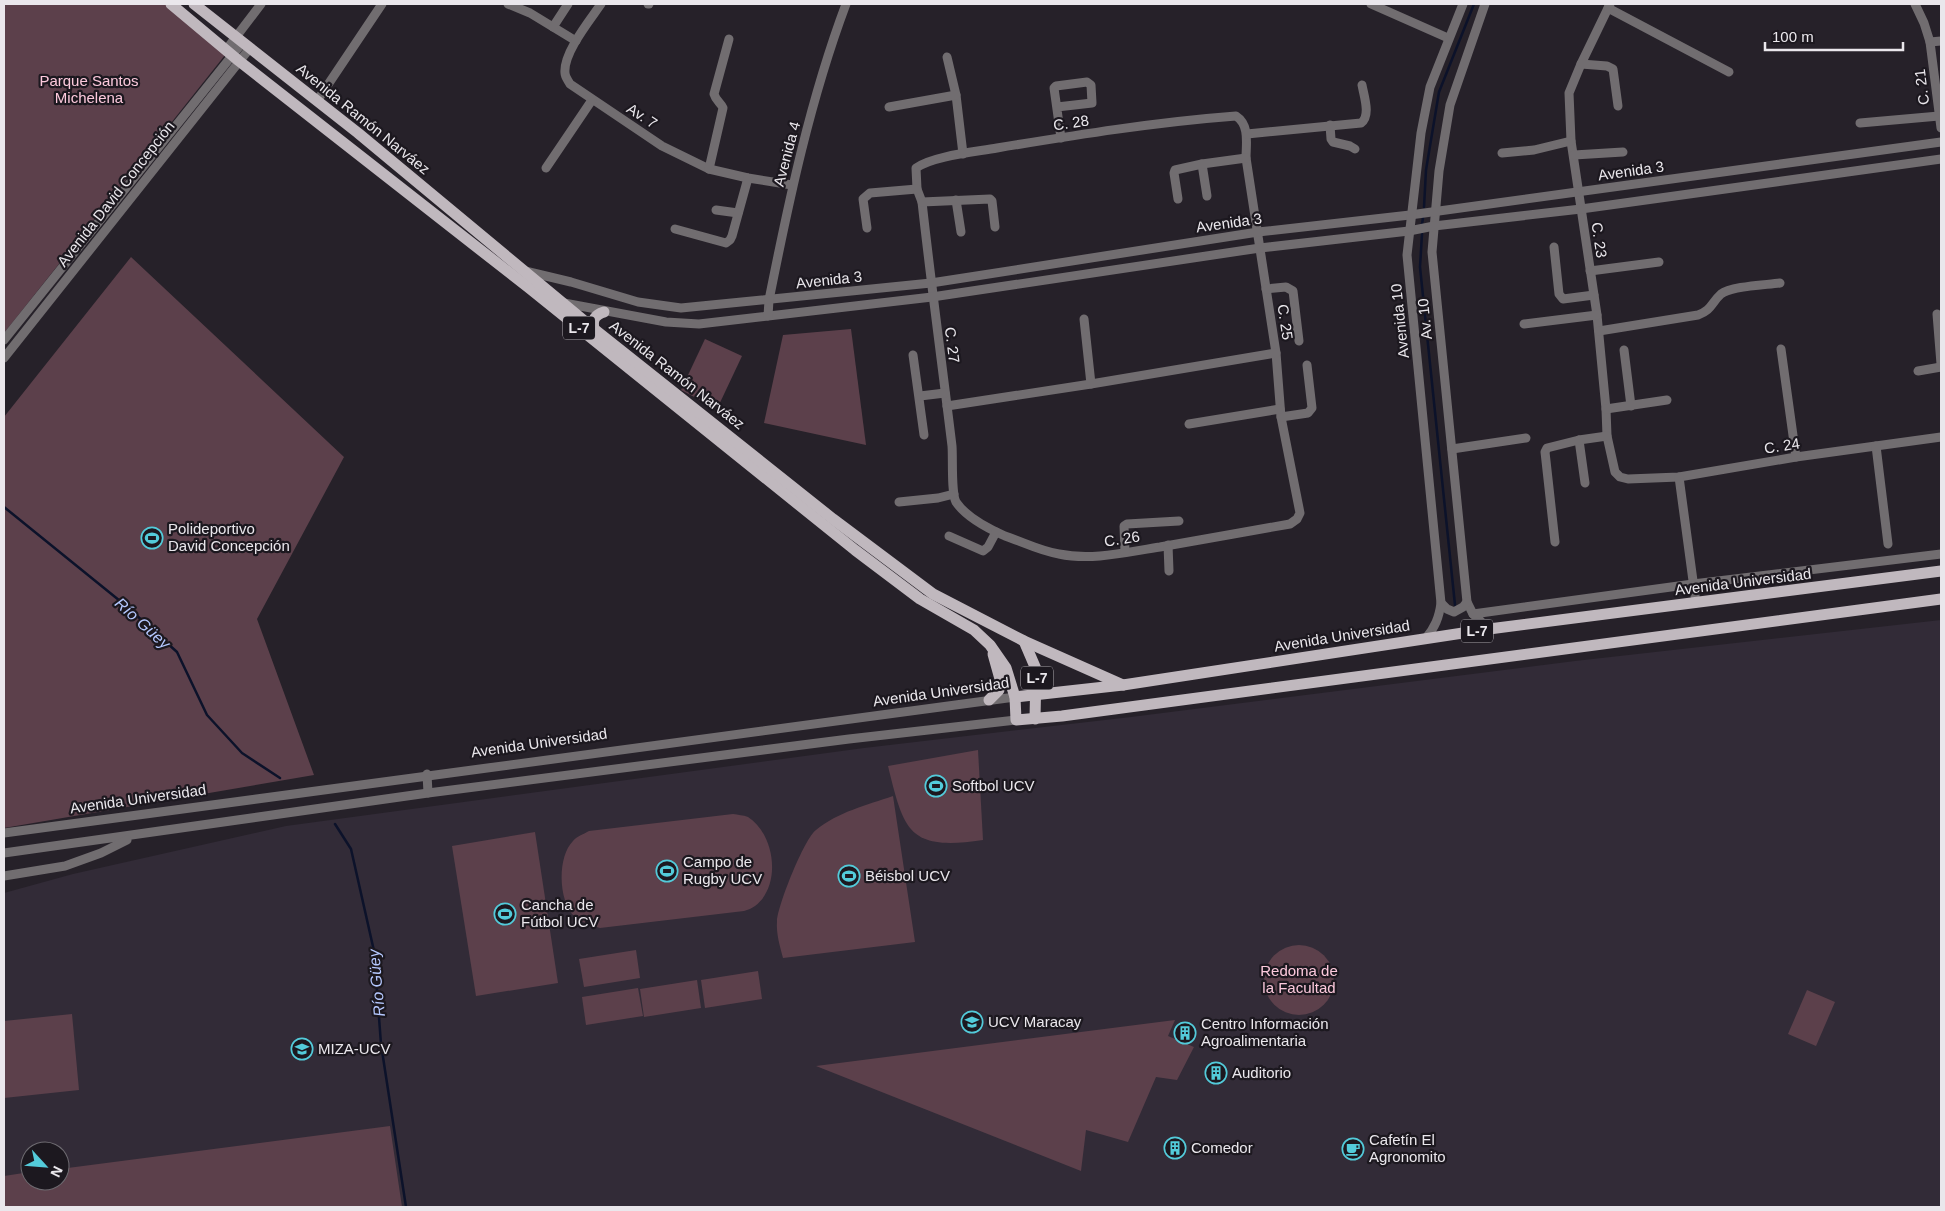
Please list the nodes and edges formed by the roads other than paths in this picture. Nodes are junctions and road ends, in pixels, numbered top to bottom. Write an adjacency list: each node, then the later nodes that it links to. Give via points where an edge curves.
1 (171, 4): 23 (main road, Avenida Ramón Narváez / L-7)
2 (194, 4): 21 (main road, Avenida Ramón Narváez / L-7)
3 (261, 4): 21 (street)
4 (382, 4): 30 (street)
5 (508, 4): 15 (street)
6 (535, 4): 15 (street)
7 (568, 4): 16 (street)
8 (601, 4): 19 (street, Av. 7)
9 (845, 4): 57 (street, Avenida 4, via 829,49)
10 (1371, 4): 18 (street)
11 (1463, 4): 18 (street, Avenida 10)
12 (1485, 4): 66 (street, Av. 10, via 1450,105)
13 (1915, 4): 22 (street, C. 21)
14 (1609, 6): 25 (street, C. 23); 26 (street)
15 (530, 13): 16 (street)
16 (553, 27): 19 (street)
17 (729, 38): 54 (street, via 714,94 723,108)
18 (1448, 38): 68 (street, Avenida 10, via 1430,87)
19 (576, 41): 29 (street, Av. 7, via 566,63 565,74 570,84)
20 (1941, 41): 22 (street)
21 (243, 42): 23 (street, Avenida David Concepción); 23 (street); 30 (main road, Avenida Ramón Narváez / L-7)
22 (1930, 42): 34 (street, C. 21)
23 (232, 55): 38 (street, Avenida David Concepción); 40 (street, Avenida David Concepción); 85 (main road, Avenida Ramón Narváez / L-7)
24 (947, 57): 28 (street)
25 (1581, 64): 31 (street, via 1613,69); 43 (street, C. 23, via 1569,93)
26 (1729, 72)
27 (1362, 85): 37 (street, via 1365,120)
28 (956, 95): 32 (street); 48 (street)
29 (592, 100): 53 (street); 54 (street, Av. 7, via 662,146)
30 (317, 101): 81 (main road, Avenida Ramón Narváez / L-7)
31 (1618, 106)
32 (889, 107)
33 (1057, 107): 33 (street, via 1056,86 1087,82 1090,85 1092,103); 42 (street)
34 (1939, 116): 36 (street); 39 (street, C. 21)
35 (1242, 120): 41 (street, C. 25); 42 (street, C. 28, via 1236,116 1225,117)
36 (1860, 123)
37 (1330, 125): 41 (street); 45 (street, via 1333,142)
38 (174, 128): 40 (street); 76 (street, Avenida David Concepción)
39 (1941, 128)
40 (182, 134): 77 (street, Avenida David Concepción)
41 (1247, 134): 50 (street, C. 25)
42 (1061, 138): 48 (street, C. 28)
43 (1571, 141): 47 (street, via 1534,150); 49 (street, C. 23)
44 (1941, 142): 59 (street, Avenida 3)
45 (1355, 149)
46 (1623, 152): 49 (street)
47 (1502, 153)
48 (964, 154): 56 (street, C. 28, via 922,163 916,168)
49 (1574, 155): 59 (street, C. 23)
50 (1246, 158): 52 (street); 75 (street, C. 25)
51 (1941, 159): 64 (street, Avenida 3)
52 (1202, 164): 60 (street); 61 (street, via 1175,170)
53 (546, 168)
54 (709, 169): 55 (street, Av. 7)
55 (748, 178): 57 (street, Av. 7); 67 (street)
56 (916, 178): 58 (street, C. 27)
57 (792, 185): 89 (street, Avenida 4)
58 (917, 189): 63 (street, C. 27); 71 (street, via 870,193 863,199)
59 (1579, 193): 64 (street, C. 23); 66 (street, Avenida 3)
60 (1207, 196)
61 (1178, 199)
62 (956, 200): 63 (street); 70 (street, via 990,199); 74 (street)
63 (922, 202): 83 (street, C. 27)
64 (1581, 209): 69 (street, Avenida 3); 82 (street, C. 23)
65 (716, 210): 67 (street)
66 (1436, 210): 68 (street, Avenida 3); 69 (street, Av. 10)
67 (738, 213): 72 (street, via 730,240 726,243)
68 (1410, 215): 73 (street, Avenida 10); 75 (street, Avenida 3)
69 (1434, 226): 73 (street, Avenida 3); 124 (street, Av. 10, via 1432,252)
70 (995, 227)
71 (866, 228)
72 (675, 229)
73 (1409, 231): 79 (street, Avenida 3); 147 (street, Avenida 10, via 1407,255)
74 (961, 232)
75 (1258, 232): 79 (street, C. 25); 83 (street, Avenida 3)
76 (89, 235): 77 (street); 99 (street, Avenida David Concepción)
77 (96, 241): 105 (street, Avenida David Concepción)
78 (1554, 247): 87 (street, via 1559,294 1563,299)
79 (1260, 248): 86 (street, C. 25); 88 (street, Avenida 3)
80 (1660, 262): 82 (street)
81 (524, 271): 89 (street, Avenida 3, via 638,302 680,308); 90 (main road, Avenida Ramón Narváez / L-7)
82 (1590, 271): 87 (street, C. 23)
83 (931, 283): 88 (street, C. 27); 89 (street, Avenida 3)
84 (1780, 283): 98 (street, via 1730,290 1721,294 1706,312 1698,315)
85 (529, 288): 90 (street, Avenida 3); 152 (main road, Avenida Ramón Narváez / L-7, via 855,550 920,599 974,630)
86 (1266, 289): 100 (street, via 1286,287 1293,291); 103 (street, C. 25)
87 (1594, 295): 94 (street, C. 23)
88 (932, 297): 93 (street, Avenida 3); 110 (street, C. 27)
89 (769, 300): 93 (street, Avenida 4)
90 (562, 302): 91 (street, Avenida 3); 97 (main road, Avenida Ramón Narváez / L-7)
91 (604, 312): 93 (street, Avenida 3, via 699,324); 97 (main road, via 595,318)
92 (1937, 314): 107 (street)
93 (768, 316)
94 (1597, 316): 96 (street); 98 (street, C. 23)
95 (1084, 319): 109 (street)
96 (1524, 324)
97 (594, 329): 151 (main road, Avenida Ramón Narváez / L-7, via 933,594)
98 (1599, 331): 115 (street, C. 23)
99 (4, 340)
100 (1300, 342)
101 (1781, 349): 125 (street)
102 (1624, 350): 114 (street)
103 (1276, 353): 109 (street); 116 (street, C. 25)
104 (913, 355): 111 (street)
105 (4, 358)
106 (1307, 365): 116 (street, via 1312,408 1308,413)
107 (1941, 365): 108 (street)
108 (1918, 370)
109 (1091, 384): 113 (street)
110 (944, 392): 111 (street); 113 (street, C. 27)
111 (920, 396): 118 (street)
112 (1668, 400): 114 (street)
113 (947, 406): 129 (street, C. 27)
114 (1630, 406): 115 (street)
115 (1606, 409): 119 (street, C. 23)
116 (1281, 413): 117 (street); 133 (street, C. 25, via 1300,513)
117 (1189, 424)
118 (924, 435)
119 (1607, 436): 122 (street); 127 (street, C. 23, via 1615,472)
120 (1941, 437): 123 (street, C. 24)
121 (1526, 438): 124 (street)
122 (1579, 440): 128 (street); 136 (street, via 1546,448 1545,452)
123 (1876, 446): 125 (street, C. 24); 137 (street)
124 (1452, 449): 145 (street, Av. 10)
125 (1796, 457): 126 (street, C. 24)
126 (1679, 477): 127 (street, C. 24); 143 (street)
127 (1628, 479)
128 (1585, 483)
129 (954, 494): 130 (street); 131 (street, C. 27)
130 (899, 502)
131 (965, 512): 134 (street, C. 26)
132 (1179, 521): 139 (street, via 1127,524 1124,526)
133 (1290, 524): 138 (street, C. 26)
134 (996, 532): 135 (street, via 983,551); 139 (street, C. 26, via 1059,554 1089,557)
135 (949, 536)
136 (1555, 542)
137 (1888, 544)
138 (1168, 545): 139 (street, C. 26); 142 (street)
139 (1125, 552)
140 (1941, 554): 143 (street)
141 (1941, 571): 146 (main road, Avenida Universidad / L-7)
142 (1169, 572)
143 (1694, 584): 146 (street); 148 (street)
144 (1941, 599): 157 (main road, L-7)
145 (1467, 602): 147 (street, via 1454,612); 148 (street, Av. 10)
146 (1696, 603): 149 (main road, Avenida Universidad / L-7)
147 (1441, 604): 150 (street, Avenida 10, via 1440,616)
148 (1473, 614): 149 (street, Av. 10)
149 (1489, 629): 150 (main road, Avenida Universidad / L-7)
150 (1426, 638): 153 (main road, Avenida Universidad / L-7)
151 (1024, 641): 153 (main road, Avenida Ramón Narváez); 154 (main road, L-7, via 1036,669)
152 (990, 645): 155 (main road, Avenida Ramón Narváez / L-7, via 1006,668); 156 (main road, via 1000,679 999,690)
153 (1123, 685): 154 (main road, Avenida Universidad / L-7)
154 (1036, 694): 155 (main road, Avenida Universidad / L-7); 157 (main road, L-7)
155 (1015, 697): 156 (street, Avenida Universidad); 158 (main road, Avenida Ramón Narváez / L-7)
156 (989, 700): 159 (street, Avenida Universidad)
157 (1035, 719): 158 (main road, L-7)
158 (1016, 720): 160 (street)
159 (427, 774): 160 (street); 161 (street, Avenida Universidad)
160 (428, 793): 162 (street)
161 (4, 832)
162 (134, 836): 163 (street); 164 (street, via 65,866)
163 (4, 854)
164 (4, 876)

